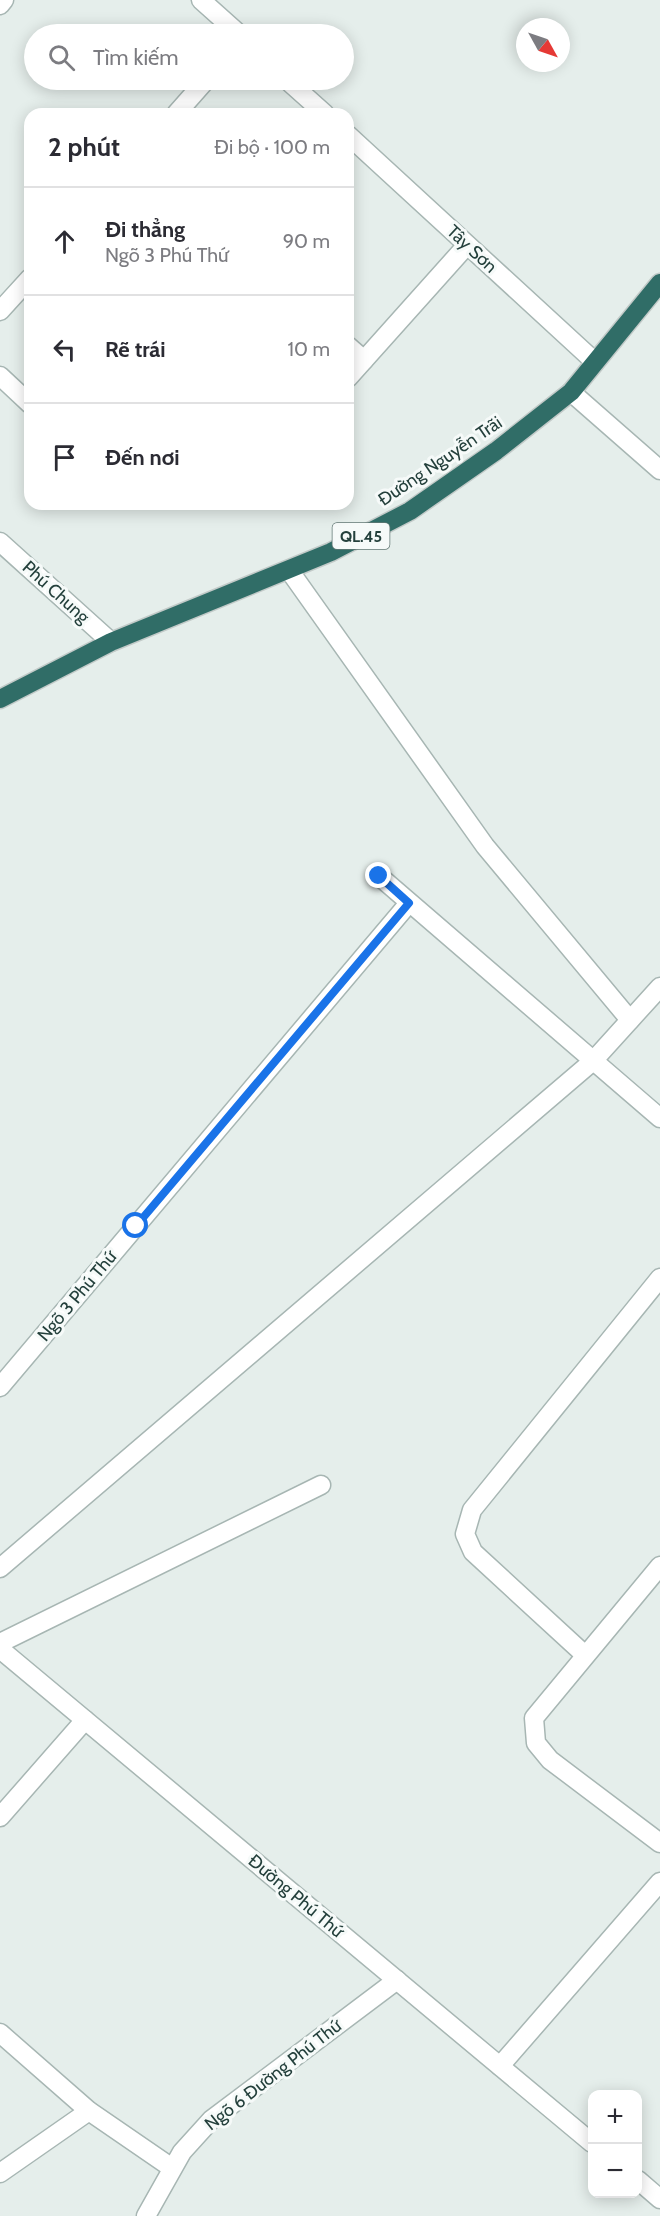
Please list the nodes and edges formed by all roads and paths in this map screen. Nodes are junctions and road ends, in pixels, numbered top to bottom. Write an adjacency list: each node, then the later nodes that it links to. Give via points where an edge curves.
1 (4, 0): 3 (street)
2 (201, 0): 4 (street)
3 (0, 5)
4 (227, 24)
5 (197, 90): 7 (street)
6 (298, 90): 8 (street)
7 (181, 108)
8 (318, 108)
9 (354, 140): 10 (street, Tây Sơn)
10 (467, 244): 15 (street); 16 (street, Tây Sơn)
11 (660, 282): 16 (highway, Đường Nguyễn Trãi / QL.45)
12 (24, 285): 13 (street)
13 (0, 311)
14 (354, 351): 15 (street)
15 (364, 360): 17 (street)
16 (595, 362): 19 (highway, Đường Nguyễn Trãi / QL.45)
17 (354, 371)
18 (0, 376): 20 (street)
19 (571, 392): 21 (street); 23 (highway, Đường Nguyễn Trãi / QL.45, via 410,511)
20 (24, 398)
21 (660, 470)
22 (0, 542): 24 (street, Phú Chung)
23 (289, 570): 24 (highway, Đường Nguyễn Trãi / QL.45); 29 (street, via 484,846)
24 (111, 642): 25 (highway, Đường Nguyễn Trãi / QL.45)
25 (0, 699)
26 (379, 876): 27 (street)
27 (409, 903): 30 (street); 33 (street, Ngõ 3 Phú Thứ)
28 (660, 987): 29 (street)
29 (630, 1020): 30 (street)
30 (593, 1061): 31 (street); 36 (street)
31 (660, 1118)
32 (660, 1278): 39 (street, via 472,1510 465,1534 473,1552)
33 (0, 1387)
34 (321, 1485): 37 (street)
35 (660, 1566): 39 (street)
36 (0, 1568)
37 (0, 1643)
38 (0, 1649): 40 (street, Đường Phú Thứ)
39 (585, 1655): 42 (street, via 534,1718 536,1743 550,1760)
40 (85, 1720): 41 (street); 44 (street, Đường Phú Thứ)
41 (0, 1817)
42 (660, 1843)
43 (660, 1882): 46 (street)
44 (397, 1980): 46 (street, Đường Phú Thứ); 49 (street, Ngõ 6 Đường Phú Thứ, via 211,2120)
45 (0, 2033): 47 (street)
46 (500, 2066): 48 (street, Đường Phú Thứ)
47 (89, 2111): 49 (street); 50 (street)
48 (588, 2140)
49 (172, 2168): 53 (street, Ngõ 6 Đường Phú Thứ)
50 (0, 2173)
51 (642, 2183): 52 (street)
52 (660, 2199)
53 (146, 2216)

